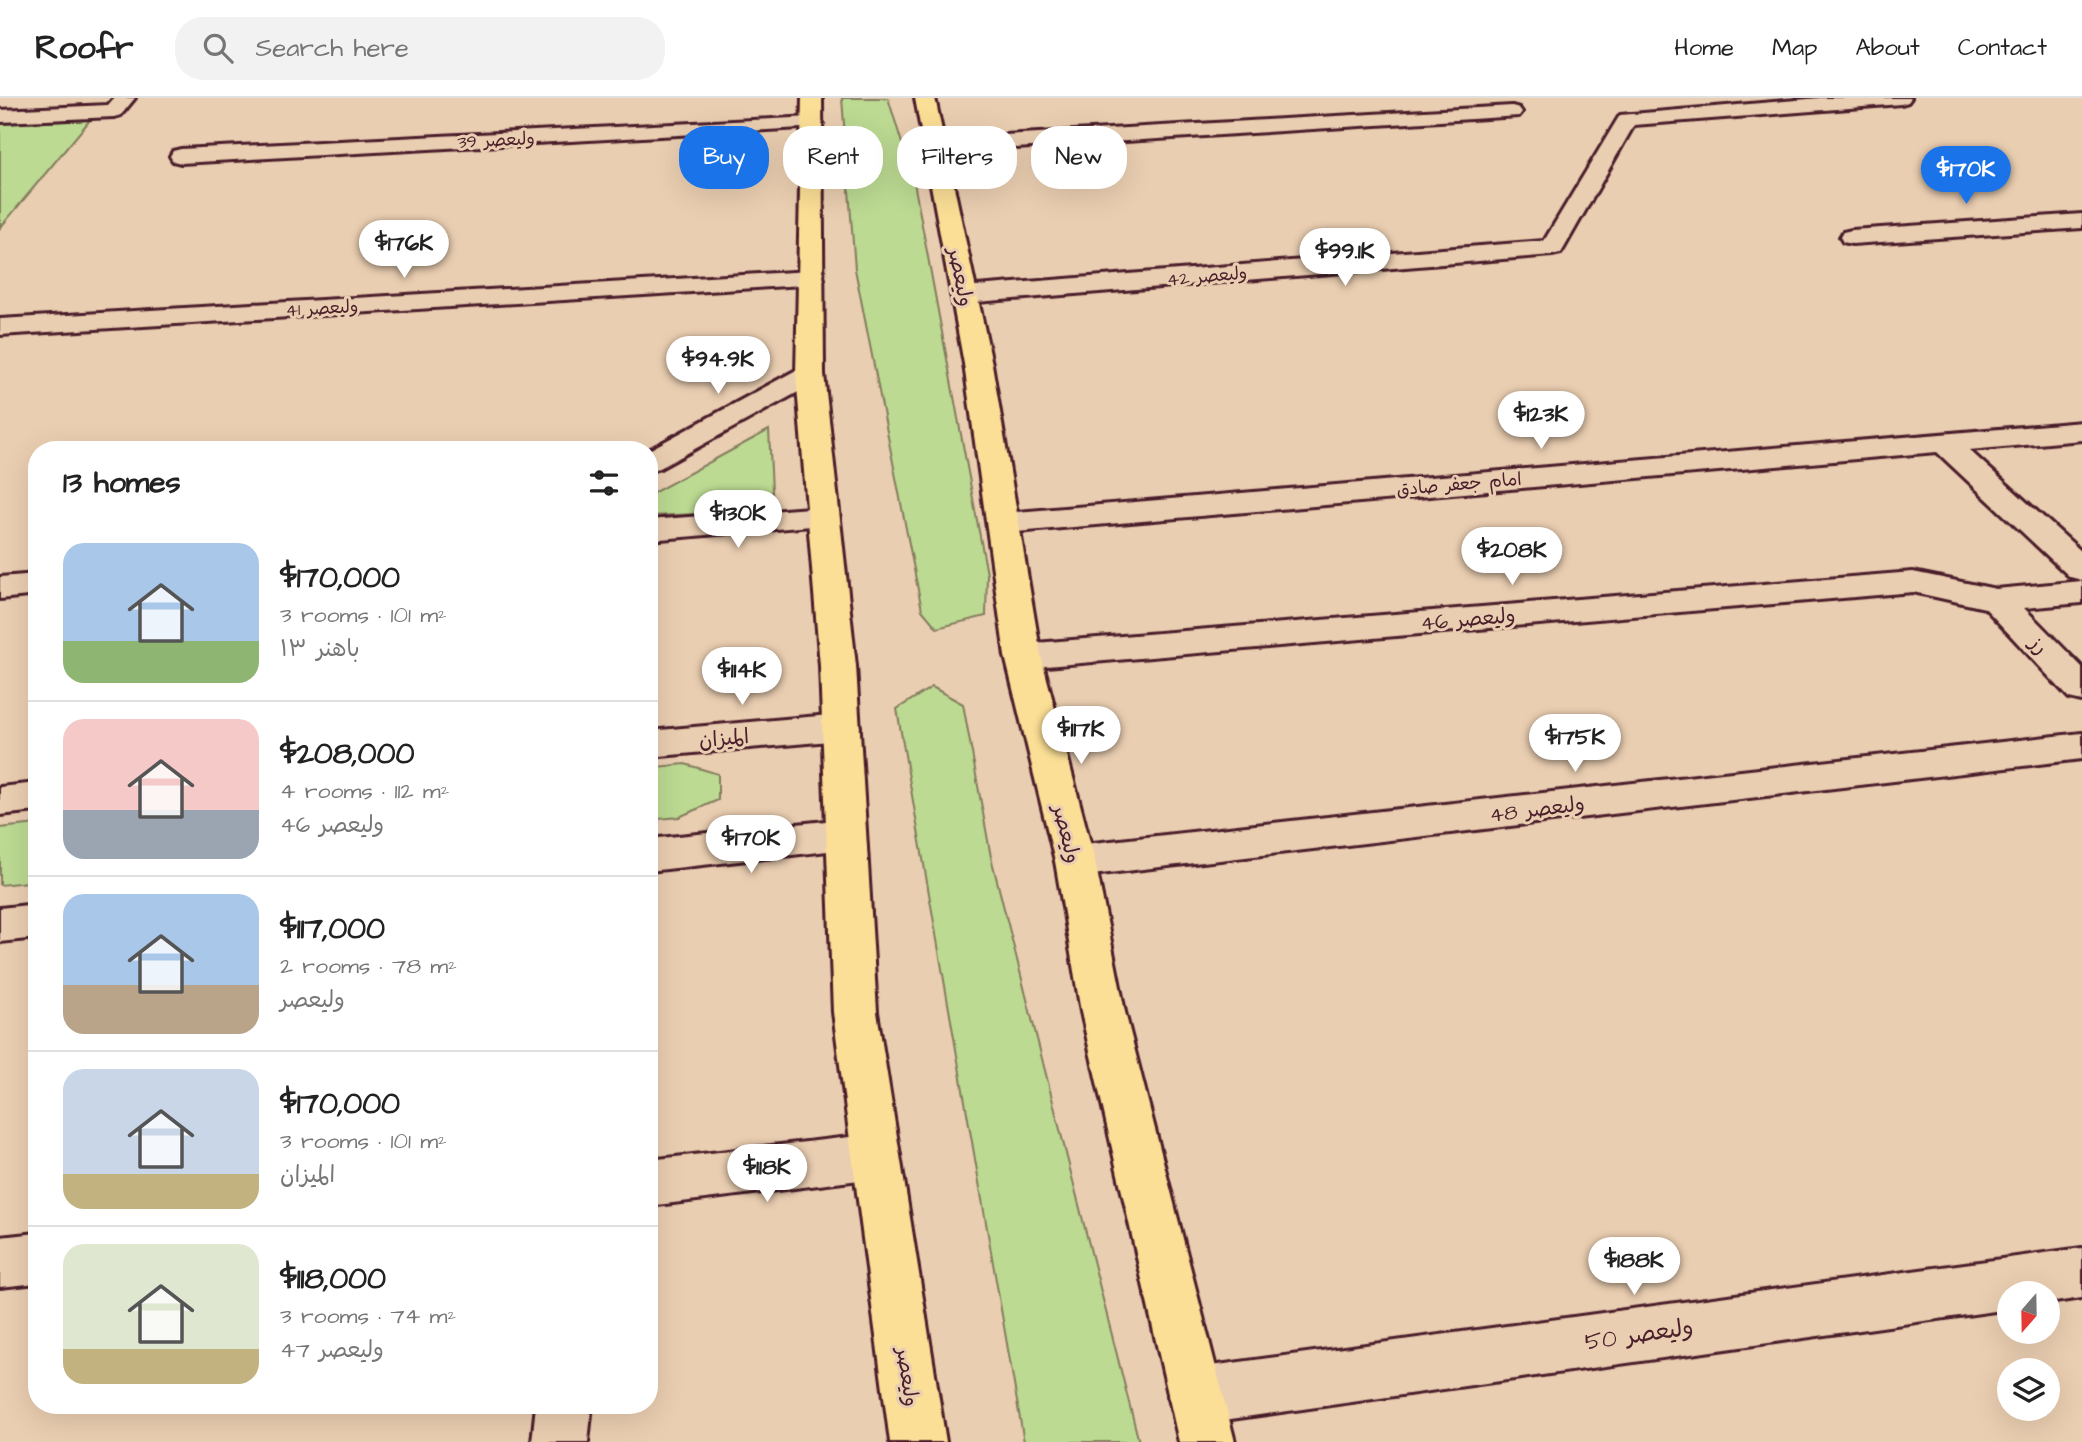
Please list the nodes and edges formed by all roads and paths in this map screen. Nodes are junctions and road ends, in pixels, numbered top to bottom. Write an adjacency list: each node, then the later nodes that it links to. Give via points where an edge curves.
1 (925, 98): 7 (main road, ولیعصر)
2 (1900, 98): 14 (street, ولیعصر 42, via 1620,113 1552,248)
3 (119, 104): 6 (street)
4 (812, 111): 9 (street, ولیعصر 39); 13 (main road, ولیعصر)
5 (1512, 112): 8 (street)
6 (0, 116)
7 (931, 126)
8 (1017, 141)
9 (181, 156)
10 (943, 189): 14 (main road, ولیعصر)
11 (2082, 221): 12 (street)
12 (1853, 237)
13 (811, 279): 15 (street, ولیعصر 41); 16 (main road, ولیعصر)
14 (964, 295): 21 (main road, ولیعصر)
15 (0, 327)
16 (810, 374): 19 (street); 20 (main road, ولیعصر)
17 (2082, 430): 18 (street, امام جعفر صادق)
18 (1943, 442): 21 (street, امام جعفر صادق); 23 (street)
19 (658, 457)
20 (823, 517): 22 (street); 30 (main road, ولیعصر)
21 (1004, 523): 28 (main road, ولیعصر)
22 (658, 529)
23 (2082, 570)
24 (28, 585): 25 (street)
25 (0, 588)
26 (2082, 592): 27 (street, ولیعصر 46)
27 (1996, 600): 28 (street, ولیعصر 46, via 1913,582); 29 (street, رز)
28 (1023, 656): 37 (main road, ولیعصر)
29 (2082, 689)
30 (841, 727): 31 (street, المیزان); 35 (main road, ولیعصر)
31 (658, 743)
32 (2082, 746): 37 (street, ولیعصر 48)
33 (28, 798): 34 (street)
34 (0, 801)
35 (846, 834): 36 (street); 40 (main road, ولیعصر, via 855,1012)
36 (658, 854)
37 (1075, 861): 46 (main road, ولیعصر, via 1103,1012)
38 (28, 923): 39 (street)
39 (0, 925)
40 (876, 1156): 41 (street); 48 (main road, ولیعصر)
41 (658, 1183)
42 (28, 1259): 43 (street)
43 (0, 1262)
44 (2082, 1273): 46 (street, ولیعصر 50)
45 (563, 1414): 47 (street)
46 (1201, 1419)
47 (560, 1442)
48 (918, 1442)

